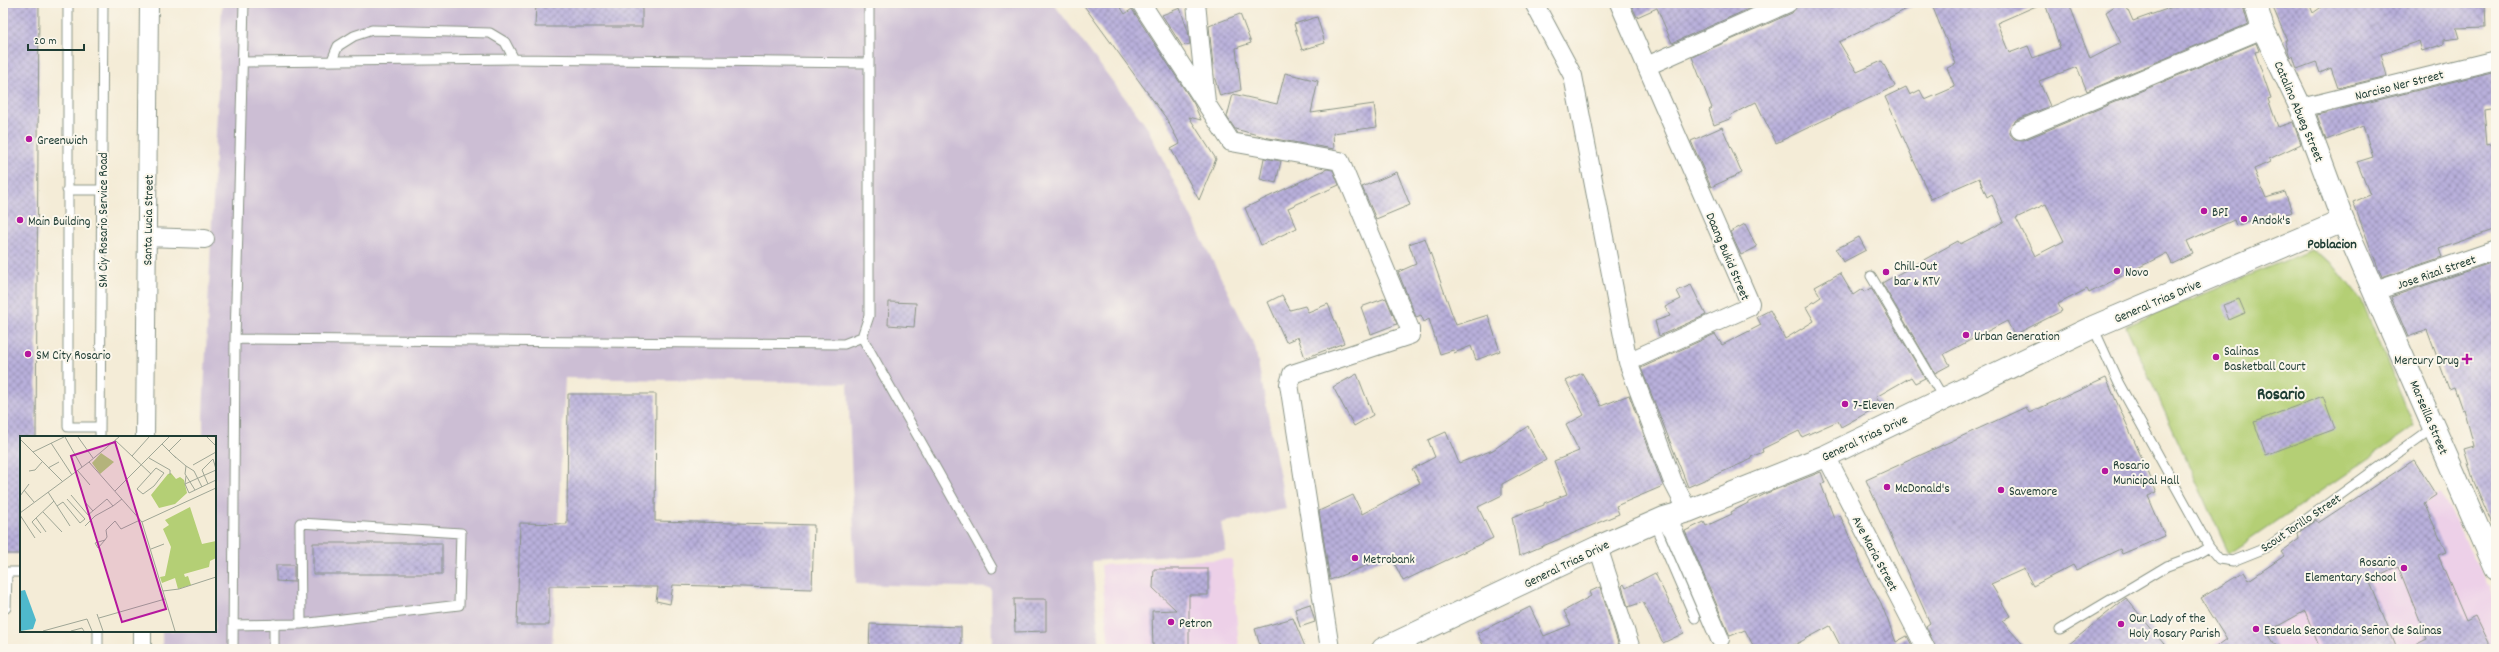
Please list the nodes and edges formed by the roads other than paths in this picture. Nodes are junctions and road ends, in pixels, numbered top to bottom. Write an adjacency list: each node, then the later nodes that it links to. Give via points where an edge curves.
1 (68, 3): 22 (lane)
2 (103, 3): 23 (lane, SM Ciy Rosario Service Road)
3 (149, 3): 25 (street, Santa Lucia Street)
4 (244, 3): 16 (lane)
5 (869, 3): 17 (lane)
6 (1141, 3): 19 (street)
7 (1196, 3): 19 (street)
8 (1534, 3): 33 (street, via 1573,76)
9 (1619, 3): 18 (street, Daang Bukid Street)
10 (1788, 3): 18 (street)
11 (2255, 3): 12 (main road, Catalino Abueg Street)
12 (2264, 29): 20 (main road, Catalino Abueg Street); 21 (street)
13 (514, 59): 14 (lane); 14 (lane, via 504,42 490,33 372,30 354,36 338,46); 17 (lane)
14 (332, 60): 16 (lane)
15 (2496, 60): 20 (street, Narciso Ner Street)
16 (243, 62): 32 (lane)
17 (869, 63): 31 (lane, via 869,316)
18 (1647, 66): 33 (street, Daang Bukid Street, via 1750,303 1749,307)
19 (1206, 105): 62 (street, via 1231,142 1340,161 1411,332 1410,335 1292,374 1290,377 1289,384)
20 (2301, 108): 24 (main road, Catalino Abueg Street)
21 (2020, 130)
22 (66, 190): 23 (lane); 35 (lane, via 70,222 68,427)
23 (102, 190): 35 (lane, SM Ciy Rosario Service Road)
24 (2343, 221): 29 (main road, Marseilla Street); 30 (main road, General Trias Drive)
25 (147, 237): 26 (street); 38 (street, Santa Lucia Street)
26 (205, 239)
27 (2496, 250): 29 (street, Jose Rizal Street)
28 (1871, 276): 34 (lane)
29 (2375, 292): 36 (main road, Marseilla Street)
30 (2093, 327): 34 (main road, General Trias Drive); 44 (lane, Scout Torillo Street, via 2119,384)
31 (862, 337): 32 (lane, via 844,344); 45 (lane)
32 (235, 339): 53 (lane)
33 (1628, 362): 40 (street, via 1673,482)
34 (1944, 399): 39 (main road, General Trias Drive)
35 (100, 427): 37 (lane, SM Ciy Rosario Service Road)
36 (2434, 427): 42 (main road, Marseilla Street); 44 (lane, Scout Torillo Street, via 2268,547 2233,561 2219,559)
37 (100, 436)
38 (145, 436)
39 (1826, 456): 40 (main road, General Trias Drive); 65 (street, Ave Maria Street)
40 (1688, 511): 41 (main road, General Trias Drive)
41 (1659, 520): 43 (main road, General Trias Drive); 50 (lane); 57 (street, via 1673,530)
42 (2489, 535): 46 (main road, Marseilla Street)
43 (1598, 547): 63 (main road, General Trias Drive); 64 (street)
44 (2209, 547): 54 (lane, via 2194,556 2167,566)
45 (992, 568)
46 (2496, 569)
47 (5, 572): 48 (lane); 49 (lane)
48 (20, 572)
49 (6, 608)
50 (1695, 618)
51 (274, 624): 52 (lane); 53 (lane); 61 (lane)
52 (301, 624): 52 (lane, via 459,605 461,533 300,523)
53 (233, 625): 60 (lane)
54 (2060, 630)
55 (98, 632): 58 (lane)
56 (142, 632): 59 (street)
57 (1720, 639)
58 (98, 649)
59 (142, 649)
60 (233, 649)
61 (274, 649)
62 (1330, 649)
63 (1383, 649)
64 (1631, 649)
65 (1926, 649)

